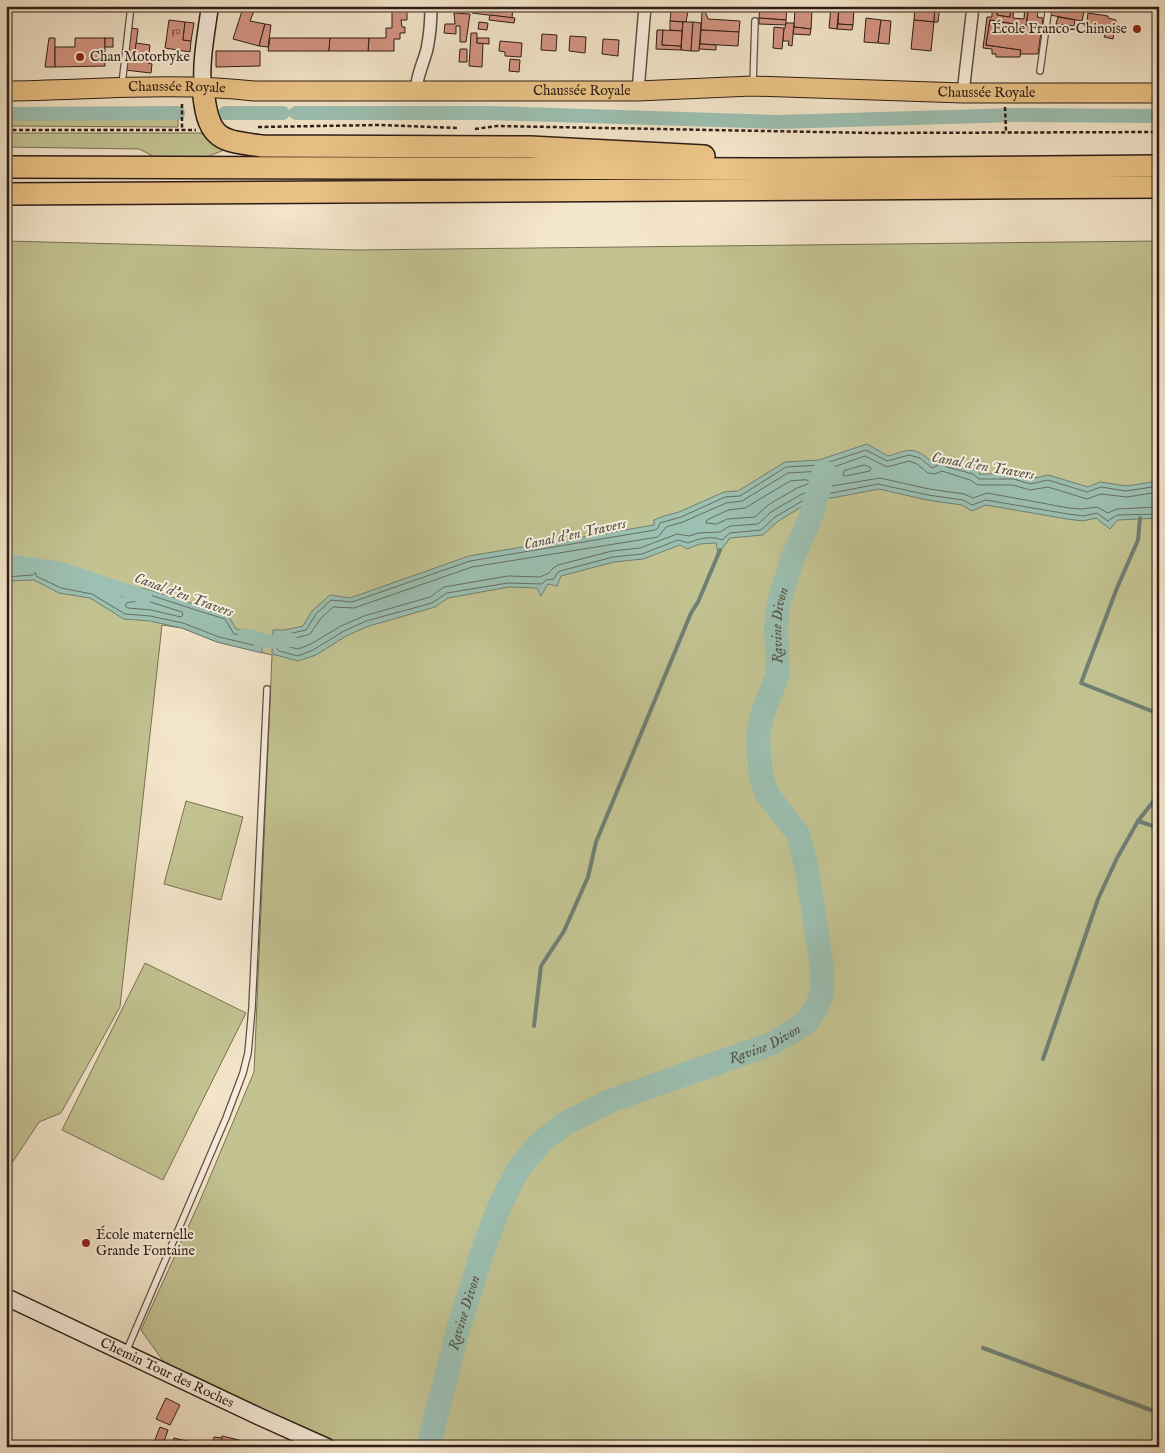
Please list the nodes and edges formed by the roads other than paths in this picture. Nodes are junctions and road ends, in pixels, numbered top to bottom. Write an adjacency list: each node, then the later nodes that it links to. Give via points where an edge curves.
1 (131, 6): 10 (lane)
2 (210, 6): 14 (street)
3 (431, 6): 12 (street, via 428,42 416,77)
4 (645, 6): 13 (street)
5 (972, 6): 15 (street)
6 (1049, 6): 8 (lane)
7 (754, 21): 9 (lane)
8 (1040, 71)
9 (752, 86): 13 (main road, Chaussée Royale); 15 (main road, Chaussée Royale)
10 (121, 87): 11 (main road, Chaussée Royale); 14 (main road, Chaussée Royale)
11 (6, 91)
12 (416, 91): 13 (main road, Chaussée Royale); 14 (main road, Chaussée Royale)
13 (638, 91)
14 (203, 92): 17 (main road); 20 (highway, via 209,125 234,143 262,146 530,147 796,160)
15 (963, 93): 16 (main road, Chaussée Royale)
16 (1159, 93)
17 (6, 100)
18 (1159, 166): 20 (highway)
19 (6, 167): 20 (highway)
20 (856, 168)
21 (1159, 187): 22 (highway)
22 (12, 195)
23 (267, 689): 25 (lane, via 248,1053 226,1118)
24 (6, 1297): 25 (street, Chemin Tour des Roches)
25 (125, 1354): 26 (street, Chemin Tour des Roches)
26 (327, 1447)

